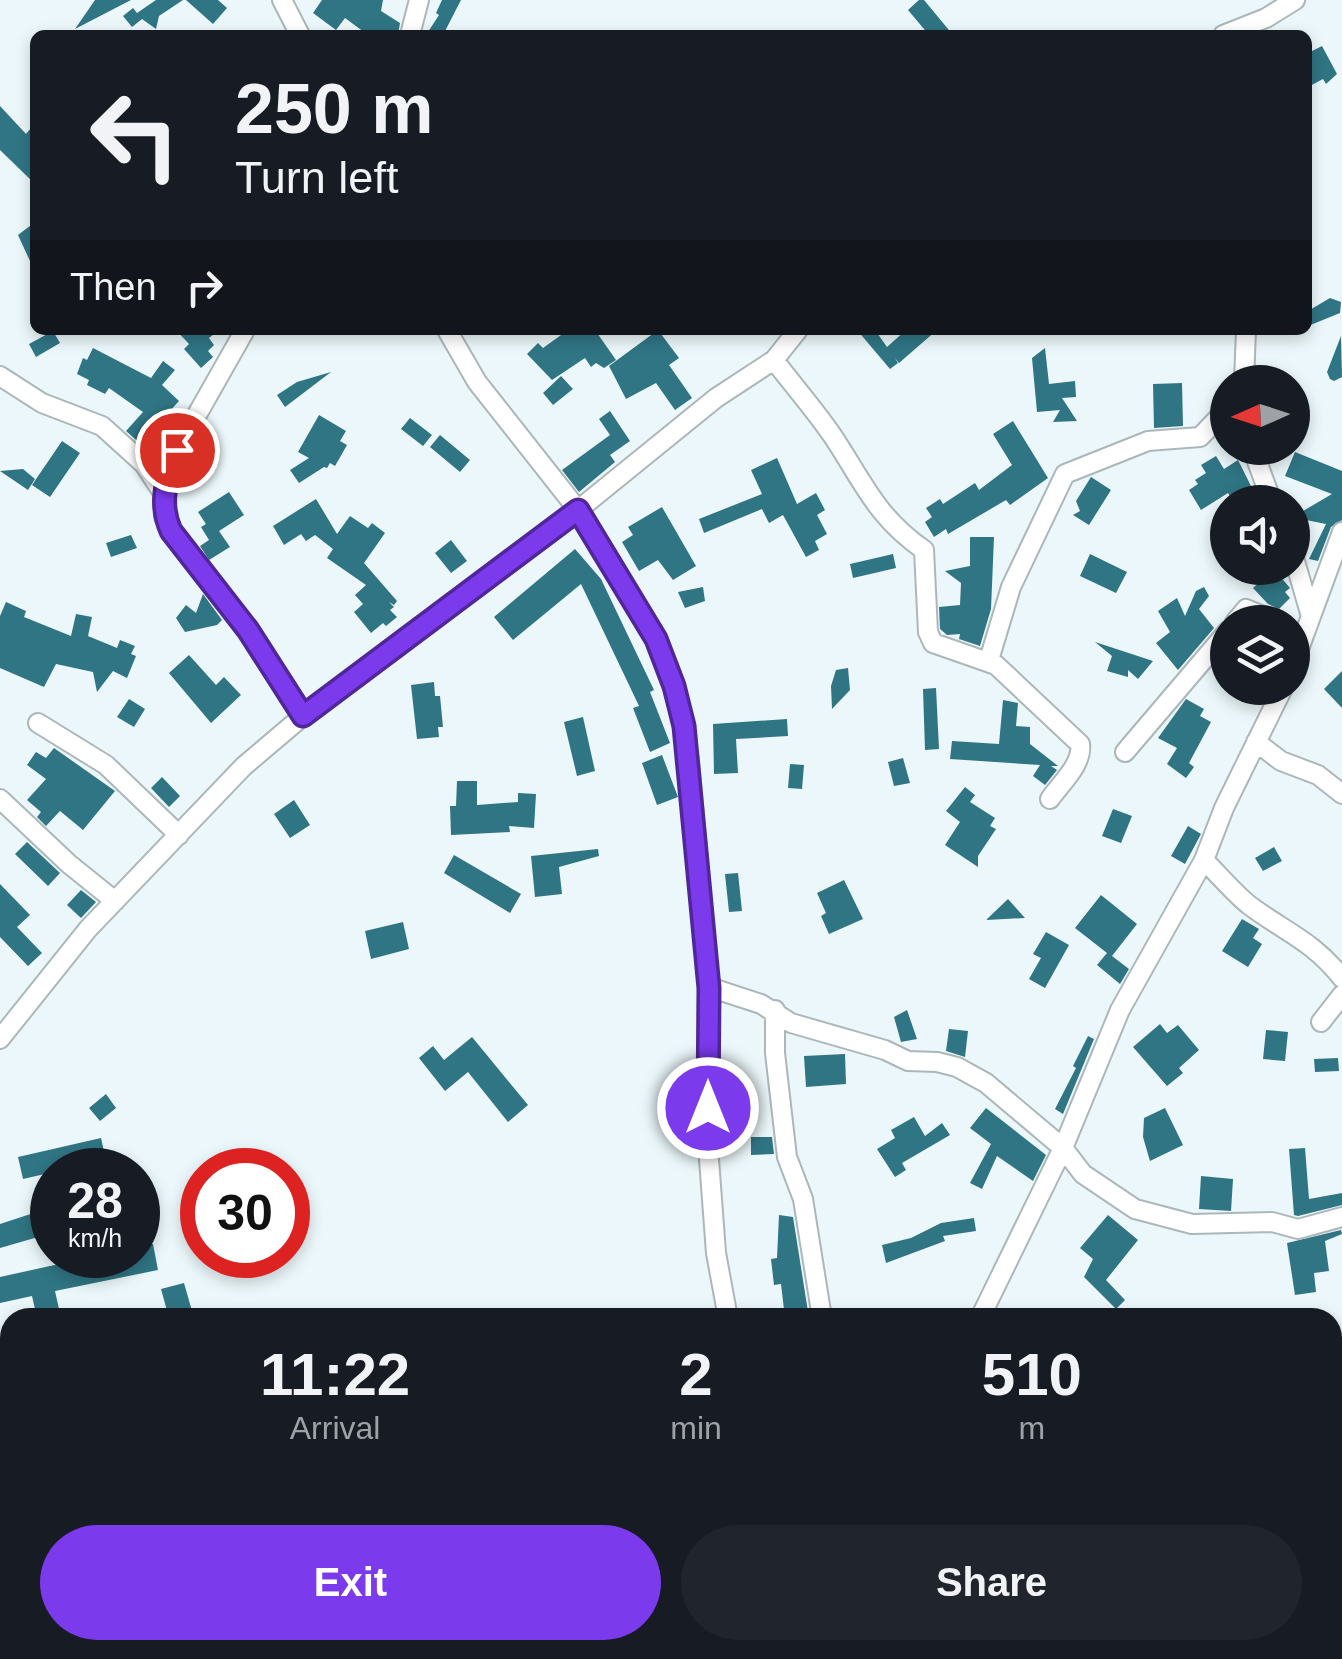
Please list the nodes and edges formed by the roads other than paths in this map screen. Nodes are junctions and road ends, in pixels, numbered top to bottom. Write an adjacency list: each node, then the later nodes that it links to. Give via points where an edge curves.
1 (282, 0): 4 (street)
2 (419, 0): 5 (street)
3 (1295, 0): 6 (street)
4 (297, 30)
5 (411, 30)
6 (1236, 30)
7 (242, 335): 15 (street, via 190,422)
8 (450, 335): 16 (street, via 477,382)
9 (794, 335): 11 (street)
10 (1246, 335): 12 (street)
11 (774, 360): 16 (street, via 716,398); 20 (street, via 884,515 924,550 933,643)
12 (1245, 365)
13 (0, 376): 15 (street, via 42,403 102,426 144,464)
14 (1210, 427): 20 (street, via 1200,437 1148,441 1065,474 1011,588)
15 (163, 493): 22 (street, via 171,531 248,630)
16 (578, 510): 22 (street); 33 (street, via 656,639 674,686 689,760)
17 (1342, 532): 18 (street)
18 (1310, 613)
19 (1210, 652): 25 (street)
20 (989, 660): 27 (street, via 1080,744 1078,761)
21 (1274, 705): 24 (street)
22 (303, 716): 29 (street)
23 (38, 722): 29 (street, via 106,765)
24 (1256, 742): 26 (street); 30 (street)
25 (1125, 752)
26 (1342, 794)
27 (1050, 798)
28 (0, 799): 31 (street)
29 (179, 835): 31 (street)
30 (1204, 860): 32 (street, via 1245,902 1312,944); 38 (street, via 1120,1010)
31 (116, 901): 37 (street)
32 (1342, 978)
33 (709, 988): 35 (street); 40 (street, via 709,1164)
34 (1342, 995): 36 (street)
35 (775, 1010): 38 (street, via 791,1023 908,1060 957,1067 986,1082); 41 (street, via 784,1140 803,1199)
36 (1320, 1022)
37 (0, 1039)
38 (1062, 1148): 39 (street, via 1107,1192 1170,1221 1272,1222 1298,1229); 42 (street)
39 (1342, 1216)
40 (726, 1308)
41 (820, 1308)
42 (985, 1308)

